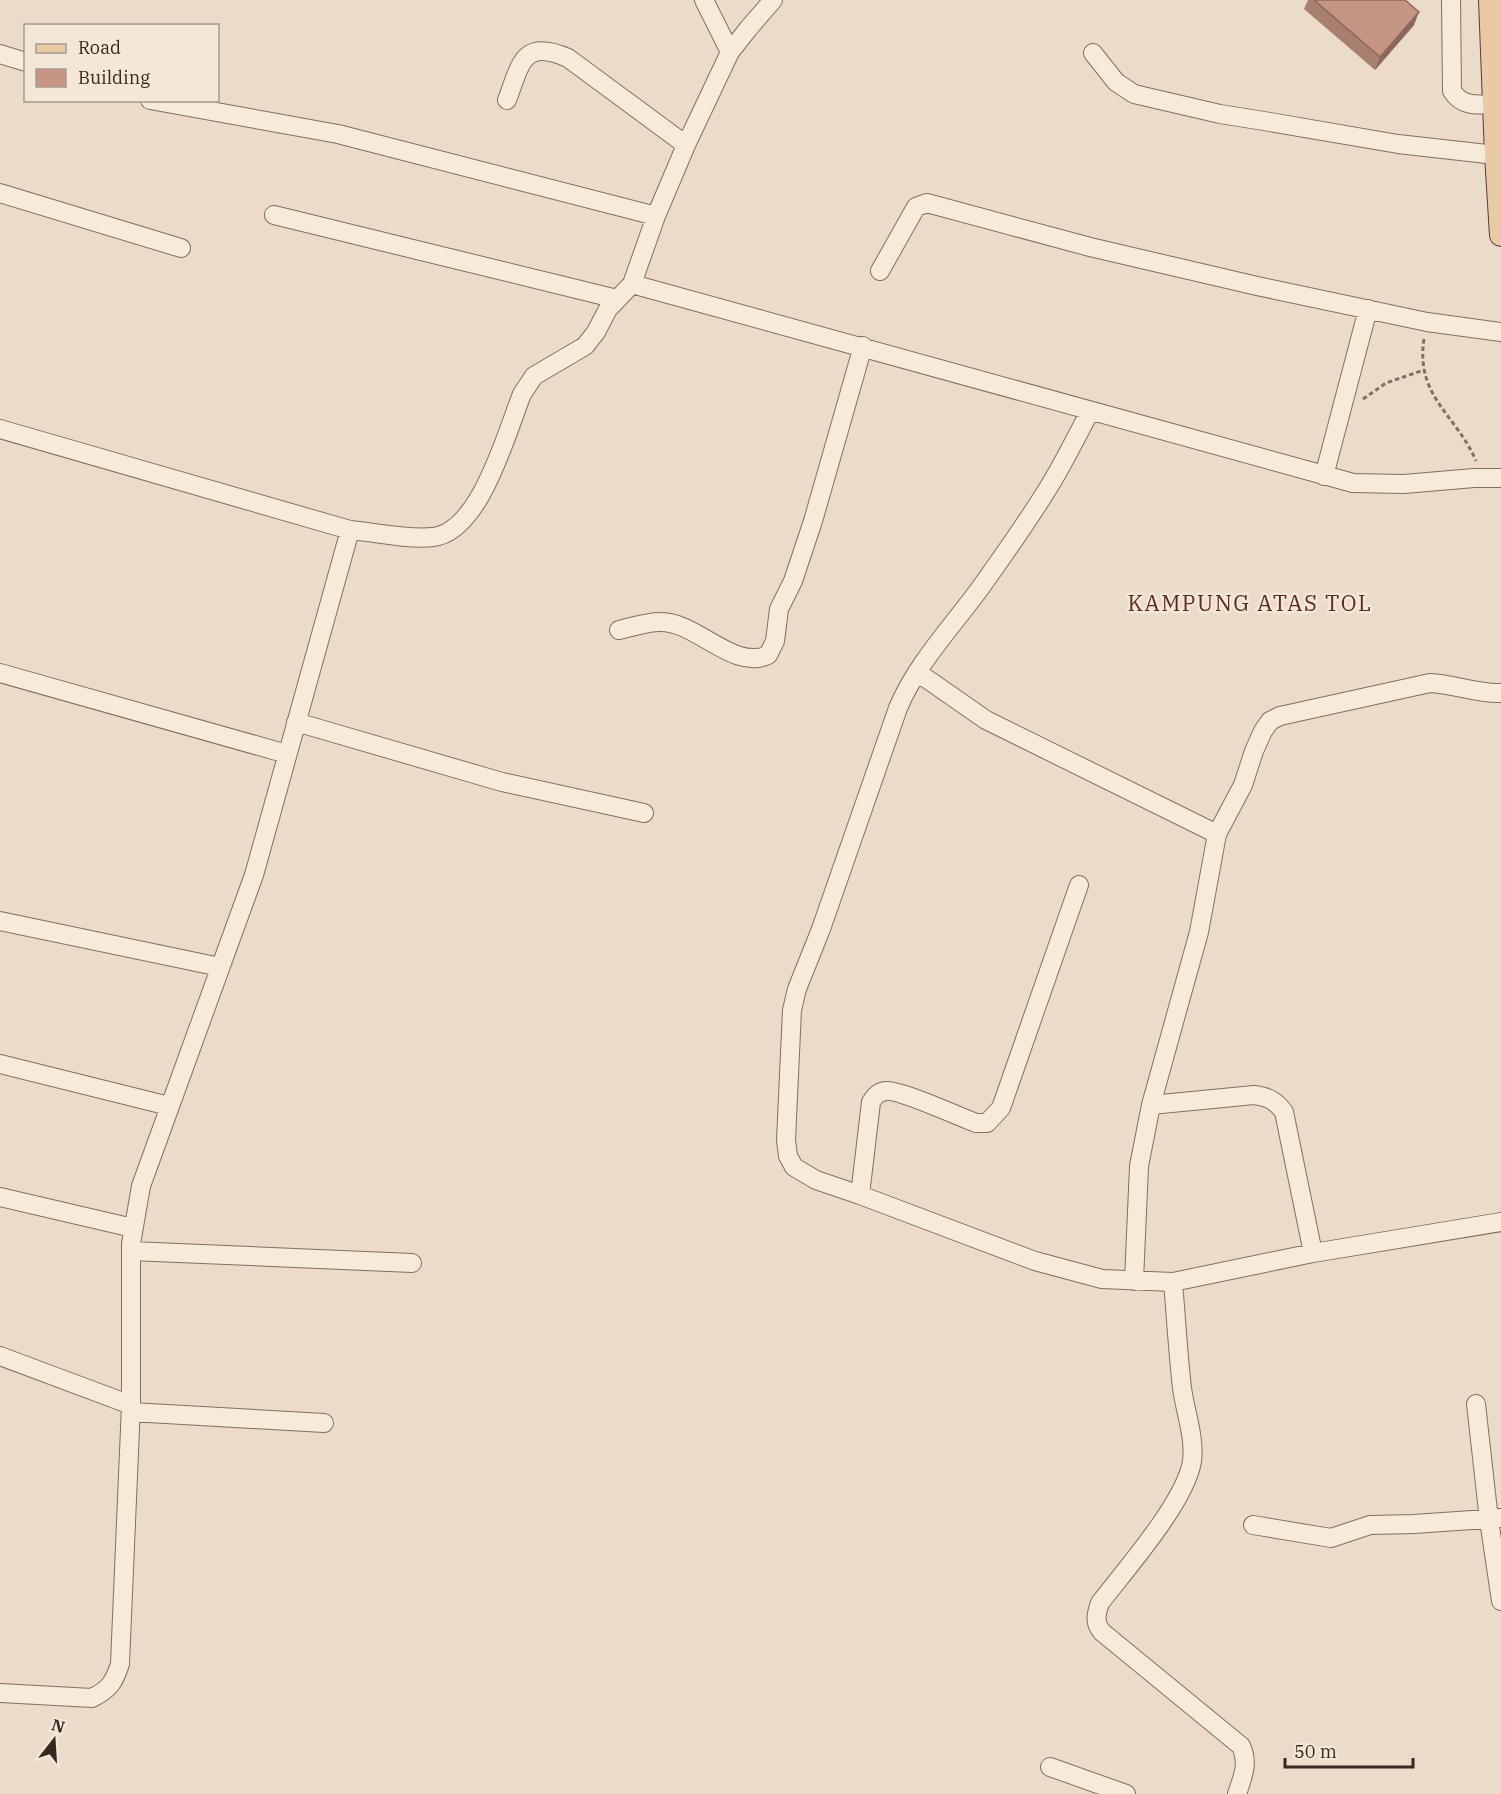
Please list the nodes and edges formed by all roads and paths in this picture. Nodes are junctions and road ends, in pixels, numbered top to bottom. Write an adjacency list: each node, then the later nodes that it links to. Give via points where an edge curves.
1 (704, 0): 5 (street)
2 (774, 0): 5 (street)
3 (1451, 0): 12 (street, via 1452,91 1463,102)
4 (1490, 0): 6 (main road)
5 (730, 52): 13 (street)
6 (1496, 52): 12 (main road)
7 (1093, 53): 14 (street, via 1116,82 1134,94 1220,114 1398,144)
8 (0, 54): 9 (street)
9 (24, 61)
10 (507, 100): 13 (street, via 527,55 550,51 568,58)
11 (161, 102): 17 (street, via 338,134)
12 (1494, 104): 14 (main road)
13 (686, 145): 17 (street)
14 (1496, 155): 18 (main road)
15 (0, 193): 19 (street)
16 (274, 214): 22 (street)
17 (656, 216): 21 (street)
18 (1501, 227)
19 (181, 248)
20 (880, 271): 23 (street, via 916,207 927,203 1090,247)
21 (632, 284): 22 (street); 26 (street)
22 (617, 299): 34 (street, via 585,346 544,369 528,383 480,500 461,523 434,537)
23 (1359, 307): 24 (street); 29 (street)
24 (1427, 322): 25 (street); 27 (path)
25 (1501, 332)
26 (863, 346): 28 (street); 35 (street, via 813,521 778,609 775,641 768,655 752,659 661,621)
27 (1424, 370): 29 (path, via 1386,383); 32 (path, via 1435,400 1469,446)
28 (1090, 411): 31 (street); 36 (street, via 1029,519)
29 (1339, 416): 31 (street)
30 (0, 429): 34 (street)
31 (1324, 476): 32 (street, via 1377,484)
32 (1481, 478): 33 (street)
33 (1501, 478)
34 (350, 530): 39 (street)
35 (619, 630)
36 (917, 672): 42 (street, via 986,720); 49 (street, via 898,708 792,1010 788,1156 802,1173)
37 (0, 673): 40 (street)
38 (1501, 693): 42 (street, via 1430,683 1280,716 1263,731 1243,785)
39 (296, 722): 40 (street); 41 (street, via 502,782)
40 (287, 754): 45 (street, via 254,875)
41 (644, 813)
42 (1217, 834): 47 (street, via 1198,932)
43 (1079, 885): 49 (street, via 1001,1108 987,1123 976,1123 901,1094 887,1090 876,1094)
44 (0, 921): 45 (street)
45 (220, 967): 48 (street)
46 (0, 1064): 48 (street)
47 (1152, 1105): 54 (street, via 1254,1095 1277,1103 1284,1112); 56 (street, via 1138,1166)
48 (169, 1106): 52 (street, via 141,1186)
49 (860, 1195): 56 (street, via 1035,1261 1102,1279)
50 (0, 1197): 52 (street)
51 (1501, 1222): 54 (street)
52 (133, 1228): 53 (street)
53 (131, 1251): 55 (street); 60 (street)
54 (1313, 1253): 57 (street)
55 (412, 1263)
56 (1134, 1281): 57 (street)
57 (1173, 1282): 68 (street, via 1191,1465 1184,1486 1162,1522 1100,1603 1096,1622 1102,1632 1240,1746 1245,1769)
58 (0, 1356): 60 (street)
59 (1476, 1404): 62 (street)
60 (131, 1408): 61 (street); 65 (street, via 120,1664 114,1680 92,1698)
61 (324, 1423)
62 (1495, 1519): 63 (street, via 1370,1525 1331,1538); 64 (street)
63 (1253, 1525)
64 (1501, 1601)
65 (0, 1693)
66 (1050, 1767): 67 (street)
67 (1126, 1794)
68 (1237, 1794)

